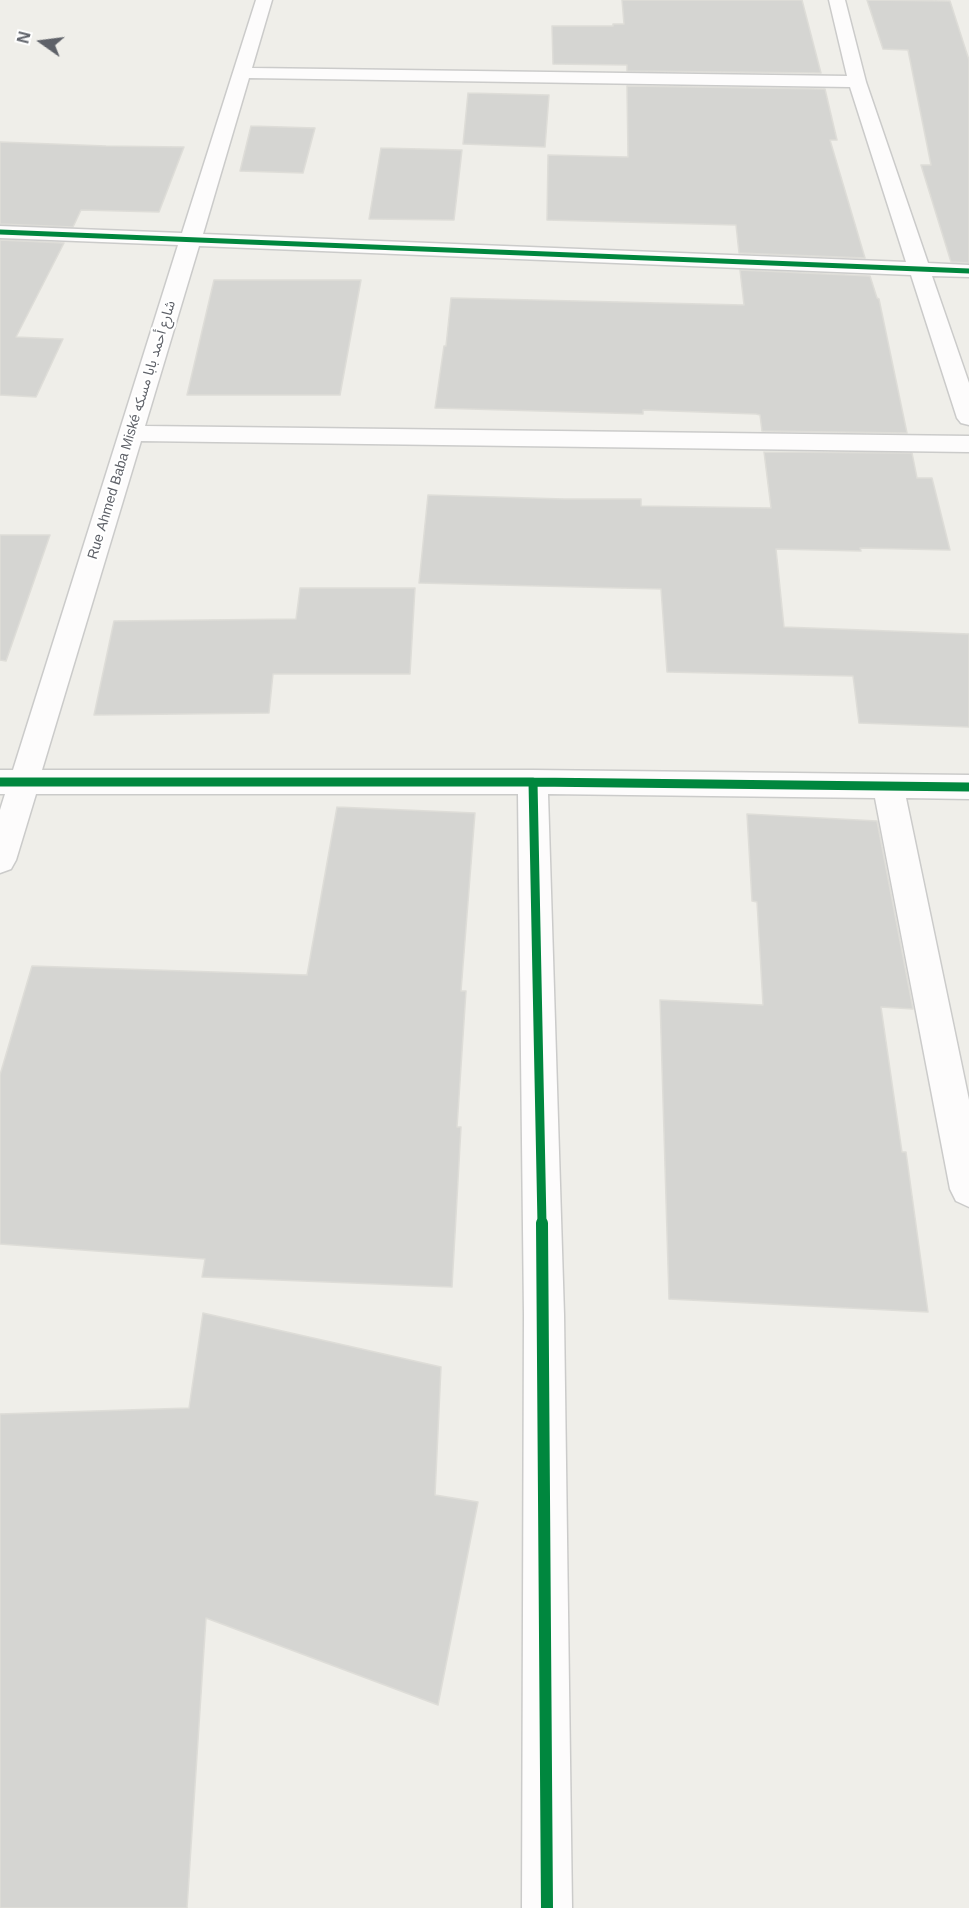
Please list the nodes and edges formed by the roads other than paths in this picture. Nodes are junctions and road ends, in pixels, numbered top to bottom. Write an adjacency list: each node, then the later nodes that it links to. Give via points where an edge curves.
1 (264, 0): 3 (street, Rue Ahmed Baba Miské شارع أحمد بابا مسكه)
2 (837, 0): 4 (street)
3 (241, 73): 4 (street); 6 (street, Rue Ahmed Baba Miské شارع أحمد بابا مسكه)
4 (856, 82): 7 (street)
5 (0, 232): 6 (street)
6 (190, 239): 7 (street); 10 (street, Rue Ahmed Baba Miské شارع أحمد بابا مسكه)
7 (921, 271): 8 (street); 9 (street)
8 (969, 272)
9 (969, 418)
10 (131, 433): 11 (street); 13 (street, Rue Ahmed Baba Miské شارع أحمد بابا مسكه)
11 (969, 444)
12 (532, 782): 13 (street); 14 (street); 18 (street, via 544,1315)
13 (12, 783): 16 (street, Rue Ahmed Baba Miské شارع أحمد بابا مسكه)
14 (888, 785): 15 (street); 17 (street)
15 (969, 787)
16 (0, 860)
17 (969, 1190)
18 (547, 1908)

